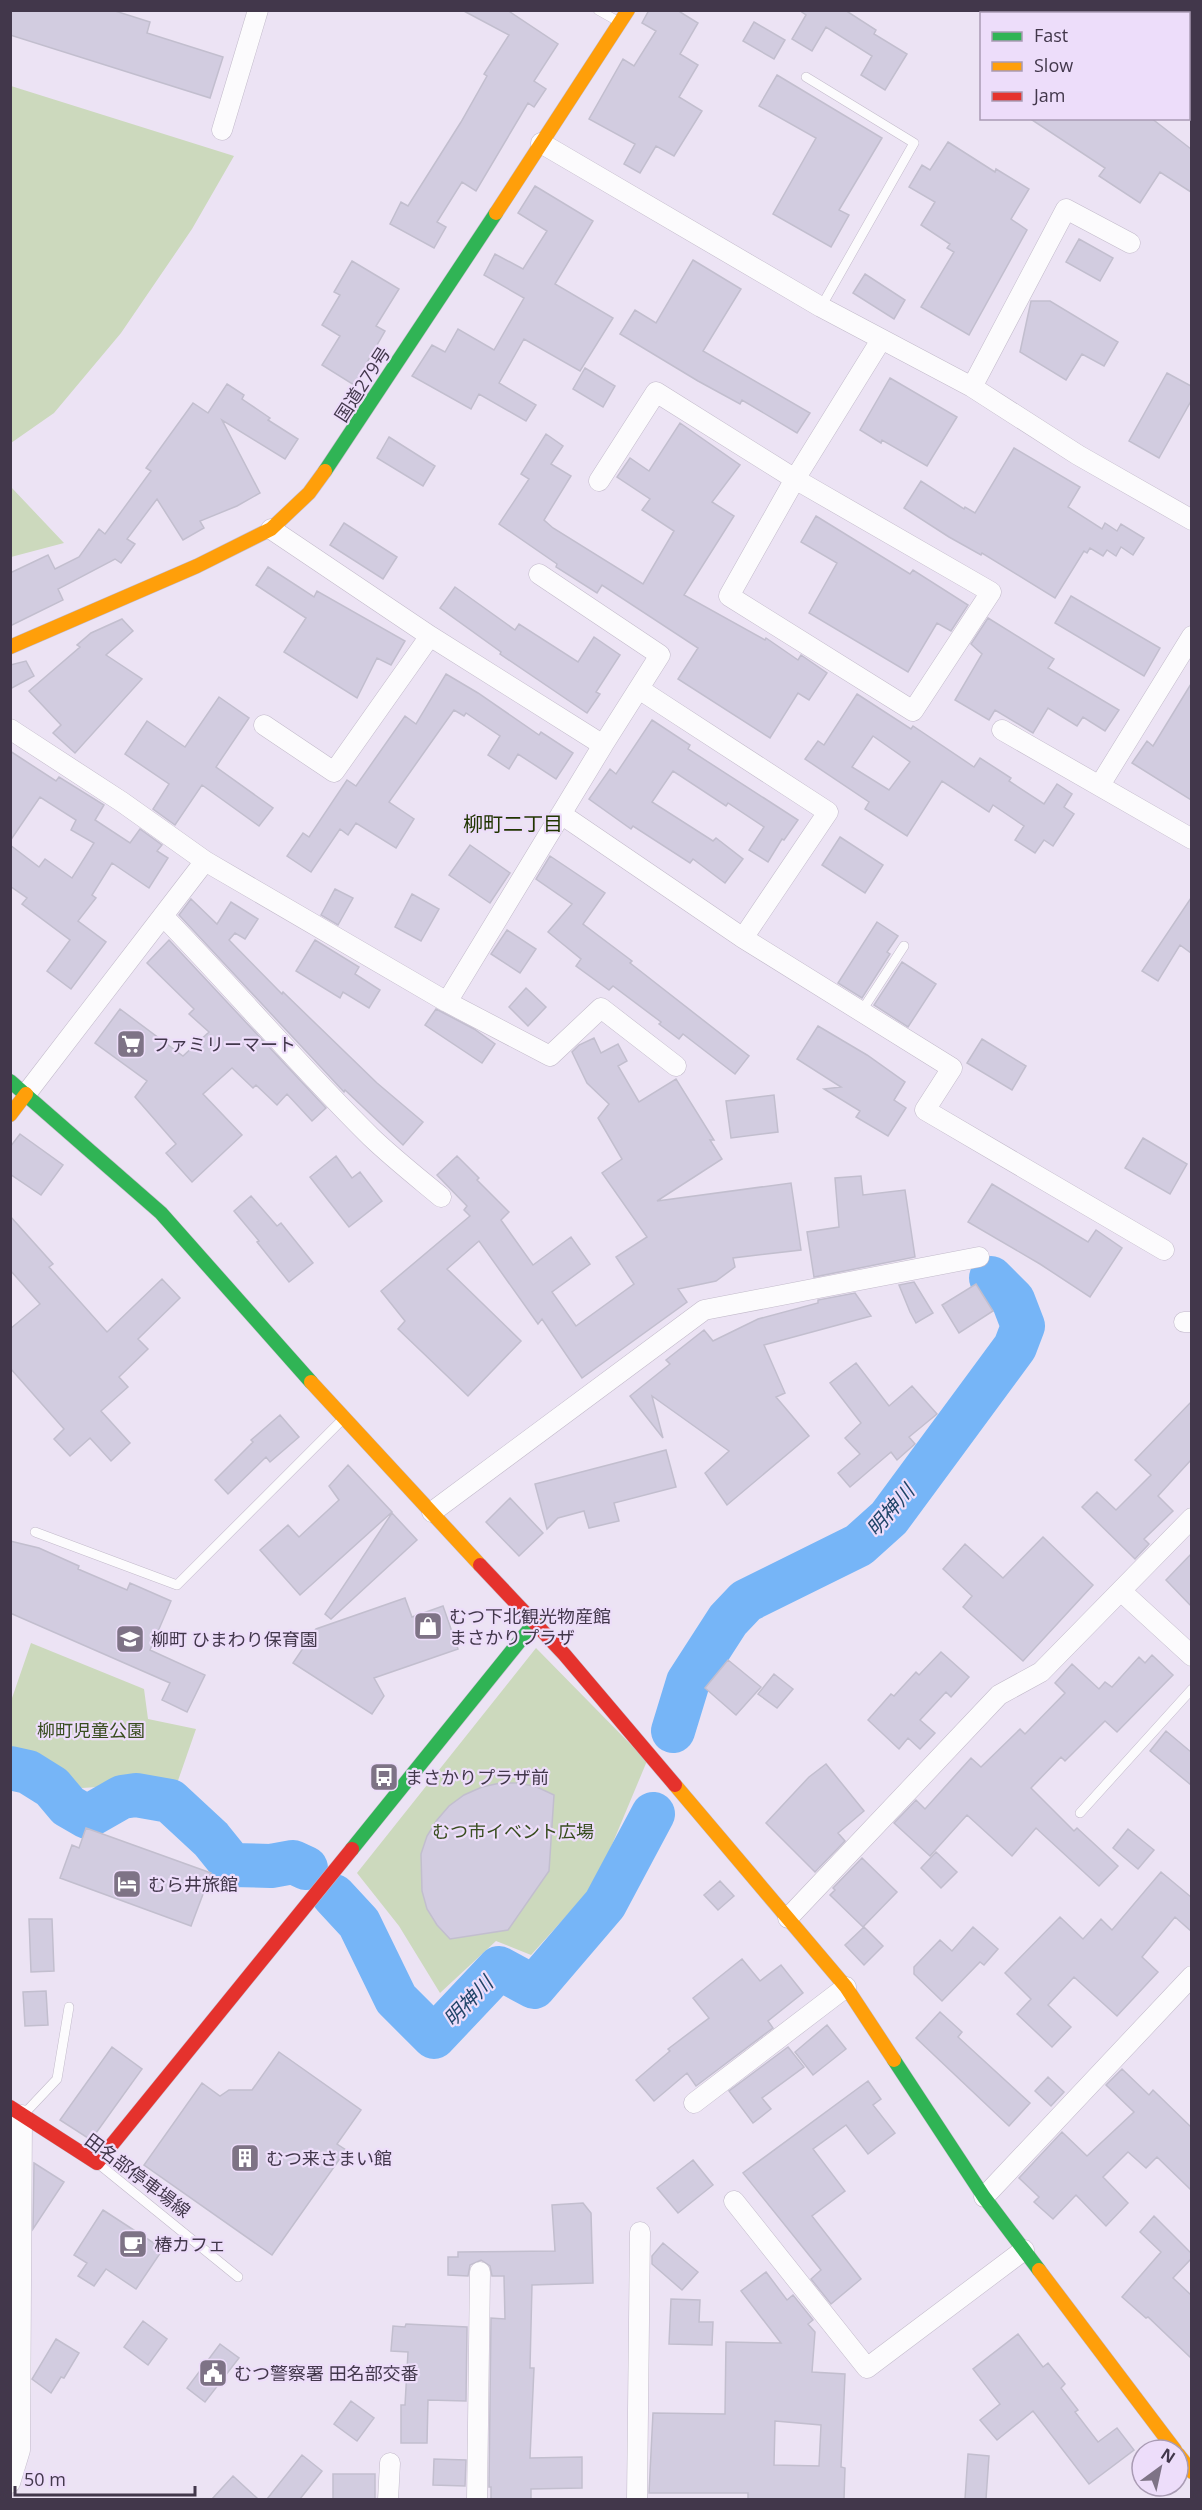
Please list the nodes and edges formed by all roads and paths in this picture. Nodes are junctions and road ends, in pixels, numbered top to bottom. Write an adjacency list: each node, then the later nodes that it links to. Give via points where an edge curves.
1 (258, 10): 5 (street)
2 (598, 10): 3 (lane)
3 (624, 16): 6 (main road, 国道279号)
4 (806, 77): 8 (lane, via 914,143)
5 (222, 130)
6 (541, 143): 8 (street); 14 (main road, 国道279号, via 355,428 309,493)
7 (1130, 243): 10 (street, via 1066,209)
8 (821, 307): 9 (street)
9 (880, 340): 10 (street); 11 (street)
10 (972, 387): 13 (street, via 1078,455)
11 (795, 479): 11 (street, via 729,596 913,711 991,592); 12 (street, via 656,392)
12 (599, 481)
13 (1191, 520)
14 (271, 529): 16 (street); 18 (main road, 国道279号, via 197,566)
15 (540, 574): 19 (street, via 660,654)
16 (430, 636): 20 (street, via 334,772); 23 (street)
17 (1191, 636): 24 (street)
18 (10, 647)
19 (639, 688): 23 (street); 29 (street, via 828,812)
20 (264, 725)
21 (10, 729): 27 (street)
22 (1002, 730): 24 (street)
23 (603, 745): 25 (street)
24 (1100, 785): 26 (street)
25 (561, 814): 29 (street); 31 (street)
26 (1191, 840)
27 (205, 861): 28 (street); 31 (street)
28 (163, 916): 35 (street); 37 (street, via 372,1138)
29 (743, 938): 32 (street)
30 (904, 946): 32 (lane)
31 (447, 1002): 33 (street, via 550,1056 601,1008)
32 (861, 1012): 38 (street, via 952,1068 925,1110)
33 (676, 1066)
34 (10, 1081): 35 (main road)
35 (26, 1094): 36 (main road); 40 (main road, via 161,1213)
36 (10, 1115)
37 (441, 1197)
38 (1164, 1250)
39 (979, 1257): 41 (street, via 704,1310)
40 (344, 1418): 41 (main road); 43 (lane, via 177,1585)
41 (432, 1512): 45 (main road)
42 (1191, 1518): 44 (street)
43 (35, 1532)
44 (1121, 1591): 46 (street); 49 (street, via 1041,1672 999,1695)
45 (536, 1621): 49 (main road); 55 (main road)
46 (1191, 1656)
47 (1191, 1689): 48 (lane)
48 (1080, 1813)
49 (788, 1917): 51 (main road)
50 (1191, 1976): 56 (street)
51 (846, 1987): 53 (street); 56 (main road)
52 (69, 2007): 54 (lane, via 57,2079)
53 (694, 2103)
54 (16, 2111): 55 (main road, 田名部停車場線); 64 (street, via 20,2450)
55 (97, 2163): 61 (lane, 田名部停車場線)
56 (984, 2197): 59 (main road)
57 (734, 2201): 59 (street, via 867,2368)
58 (640, 2232): 67 (street)
59 (1024, 2250): 62 (main road)
60 (480, 2272): 66 (street)
61 (238, 2277)
62 (1166, 2438)
63 (390, 2463): 65 (street)
64 (10, 2483)
65 (388, 2499)
66 (477, 2499)
67 (637, 2499)

